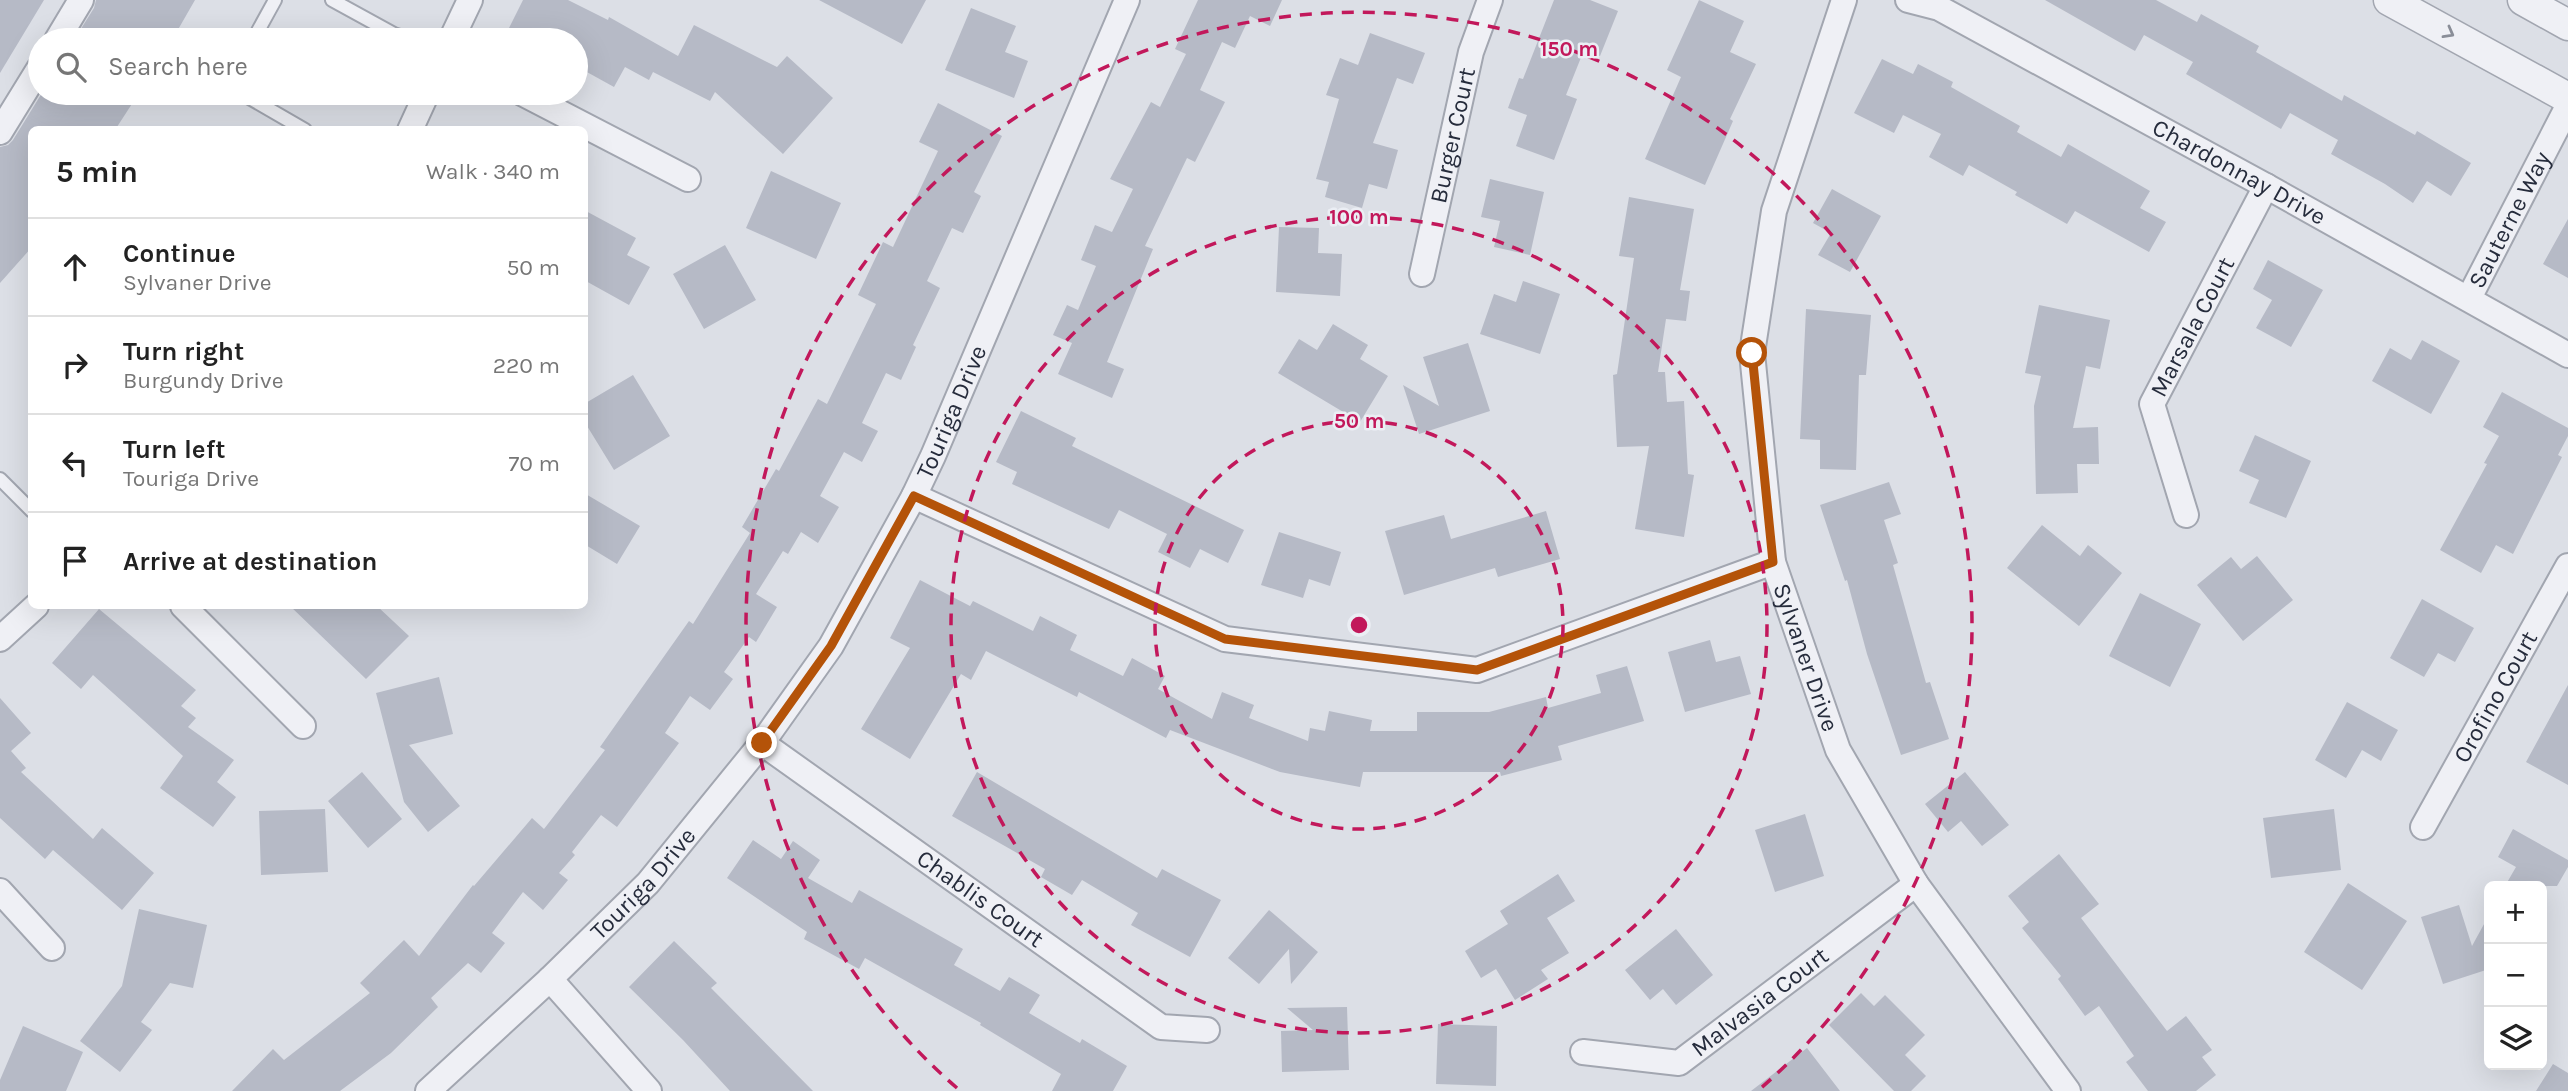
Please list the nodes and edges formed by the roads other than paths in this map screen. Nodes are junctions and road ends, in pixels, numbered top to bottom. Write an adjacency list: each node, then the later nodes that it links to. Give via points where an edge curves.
1 (81, 0): 12 (street)
2 (275, 0): 13 (lane)
3 (332, 0): 14 (lane)
4 (470, 0): 15 (street)
5 (1490, 0): 29 (street, Burger Court, via 1471,52)
6 (1844, 0): 36 (street, Sylvaner Drive, via 1774,211 1752,353)
7 (1908, 0): 28 (street, Chardonnay Drive, via 1940,8)
8 (2389, 0): 17 (street, one-way to 17)
9 (2522, 0): 11 (street)
10 (1120, 2): 33 (street, Touriga Drive)
11 (2568, 25)
12 (64, 28)
13 (260, 28)
14 (383, 28)
15 (457, 28)
16 (28, 86): 26 (street)
17 (2568, 98)
18 (262, 105): 22 (lane)
19 (421, 105): 23 (street)
20 (545, 105): 24 (street)
21 (2568, 106): 30 (street, Sauterne Way)
22 (298, 126)
23 (412, 126)
24 (586, 126)
25 (588, 127): 27 (street)
26 (0, 132)
27 (688, 179)
28 (2266, 186): 30 (street, Chardonnay Drive); 35 (street, Marsala Court, via 2152,404)
29 (1422, 274)
30 (2469, 298): 31 (street, Chardonnay Drive)
31 (2568, 355)
32 (0, 480): 34 (lane)
33 (914, 496): 36 (street, via 1225,639 1477,670); 42 (street, Touriga Drive, via 831,646)
34 (28, 507)
35 (2186, 514)
36 (1773, 562): 44 (street, Sylvaner Drive, via 1838,750)
37 (2568, 566): 43 (street, Orofino Court)
38 (33, 609): 40 (street)
39 (186, 609): 41 (street)
40 (0, 639)
41 (303, 726)
42 (762, 743): 47 (street, Touriga Drive, via 648,883); 48 (street, Chablis Court, via 1160,1027)
43 (2423, 827)
44 (1916, 884): 49 (street, Malvasia Court, via 1678,1063); 52 (street, Sylvaner Drive)
45 (0, 891): 46 (street)
46 (52, 948)
47 (550, 979): 50 (street, Touriga Drive); 51 (street)
48 (1206, 1030)
49 (1583, 1052)
50 (428, 1091)
51 (649, 1091)
52 (2068, 1091)

